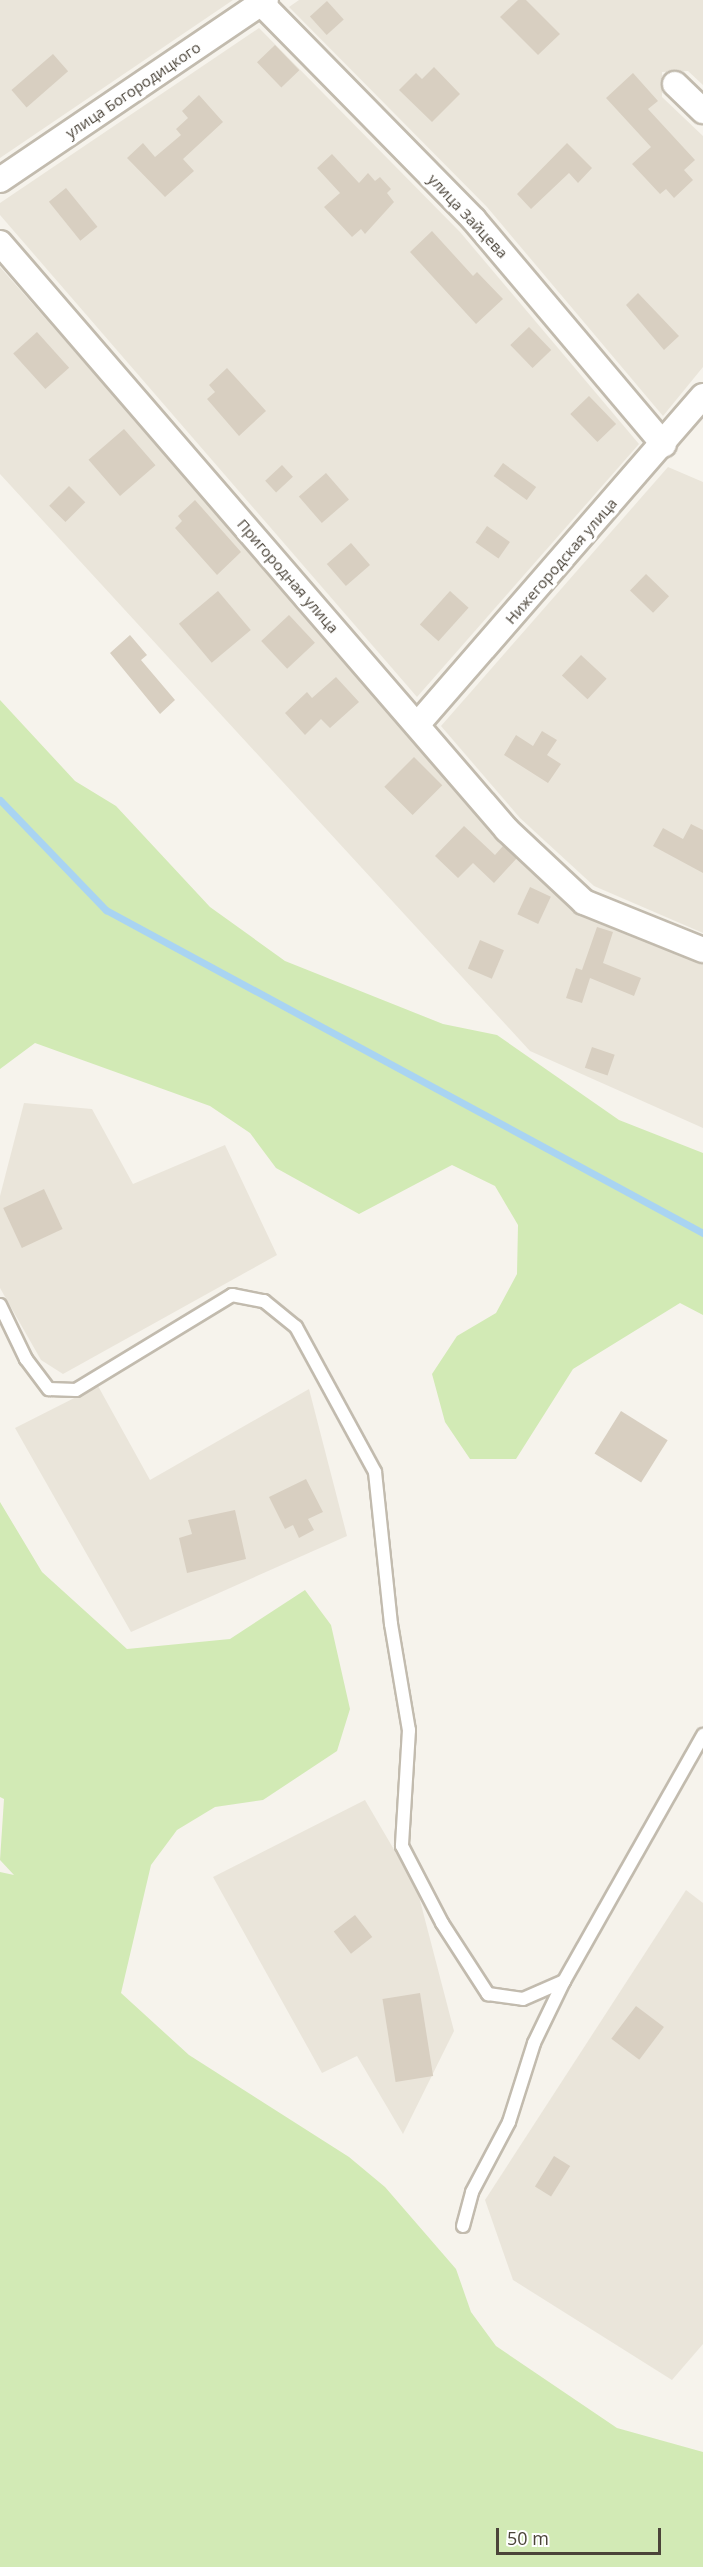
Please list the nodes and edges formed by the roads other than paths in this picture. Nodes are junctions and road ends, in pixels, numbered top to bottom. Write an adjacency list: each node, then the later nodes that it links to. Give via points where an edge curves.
1 (261, 1): 4 (street, улица Богородицкого); 7 (street, улица Зайцева, via 474,220)
2 (675, 84): 3 (street)
3 (703, 111)
4 (0, 180)
5 (0, 243): 8 (street, Пригородная улица)
6 (703, 396): 7 (street, Нижегородская улица)
7 (663, 445): 8 (street, Нижегородская улица)
8 (417, 725): 9 (street, Пригородная улица, via 507,830 584,902)
9 (703, 950)
10 (0, 1305): 12 (lane, via 26,1359 49,1389 76,1390 232,1295 264,1301 296,1327 375,1472 391,1624 409,1730 402,1846 442,1923 488,1994 523,1999)
11 (703, 1735): 12 (lane)
12 (564, 1982): 13 (lane, via 534,2043 509,2122 472,2192)
13 (464, 2226)

